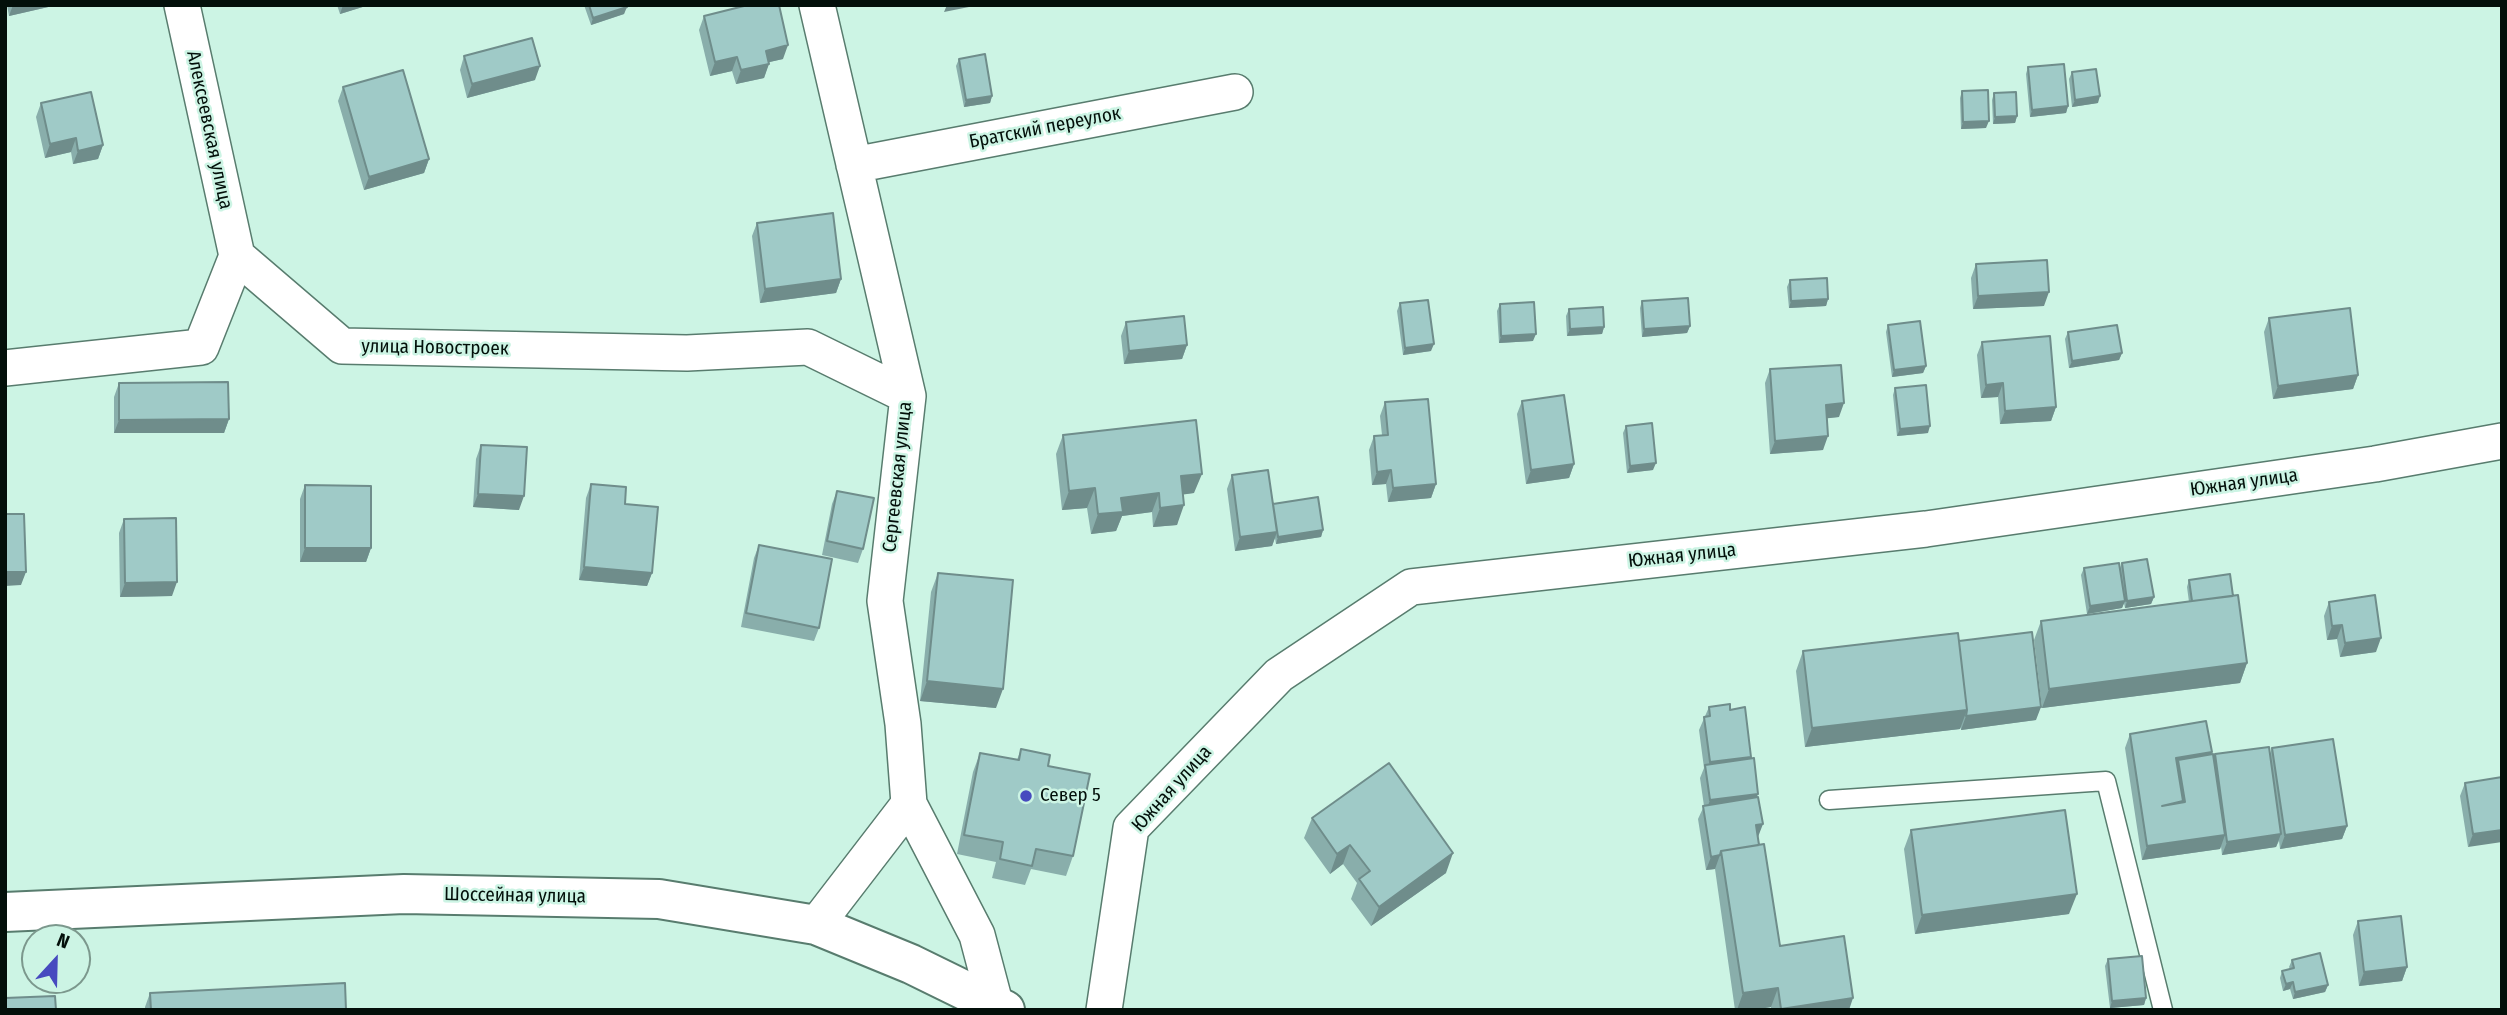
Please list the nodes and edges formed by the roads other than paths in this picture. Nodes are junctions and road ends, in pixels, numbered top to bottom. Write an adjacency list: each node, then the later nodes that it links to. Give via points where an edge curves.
1 (182, 5): 5 (street, Алексеевская улица)
2 (817, 5): 4 (street, Сергеевская улица)
3 (1235, 92): 4 (street, Братский переулок)
4 (854, 165): 7 (street, Сергеевская улица)
5 (237, 256): 6 (street, via 201,347); 7 (street, улица Новостроек, via 342,346 687,353 808,347)
6 (5, 369)
7 (908, 396): 10 (street, Сергеевская улица, via 885,601)
8 (2502, 442): 14 (street, Южная улица, via 1926,529 1411,587 1279,675 1131,828)
9 (1829, 800): 15 (lane, via 2106,781)
10 (909, 804): 12 (street); 13 (street, via 977,935)
11 (5, 912): 12 (main road, Шоссейная улица, via 418,894 659,899)
12 (816, 925): 13 (main road, Шоссейная улица)
13 (1000, 1006)
14 (1104, 1010)
15 (2163, 1010)

